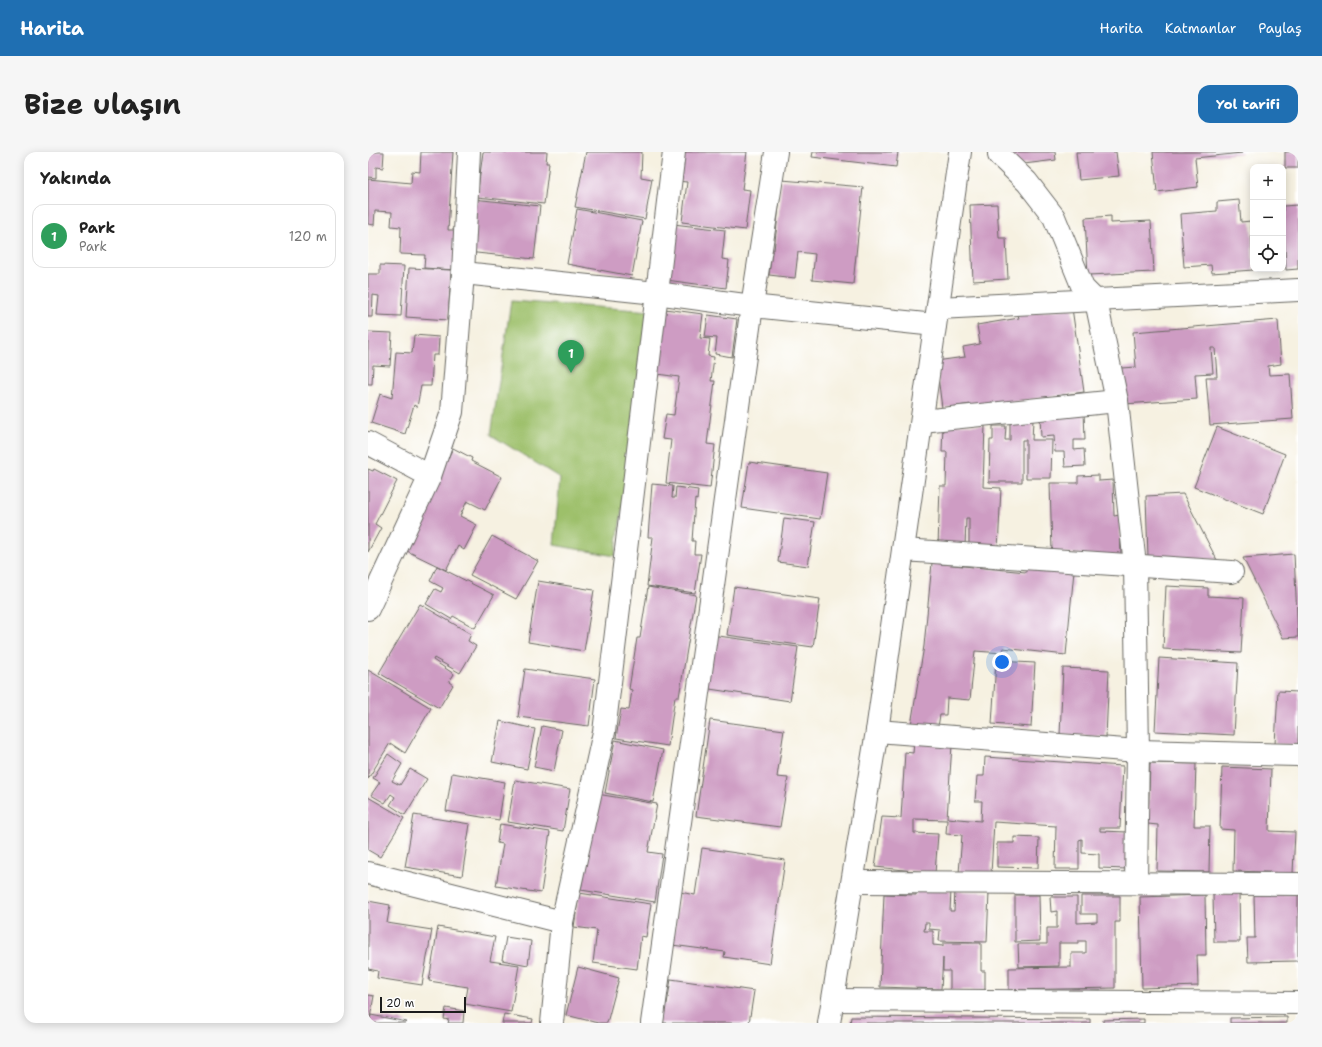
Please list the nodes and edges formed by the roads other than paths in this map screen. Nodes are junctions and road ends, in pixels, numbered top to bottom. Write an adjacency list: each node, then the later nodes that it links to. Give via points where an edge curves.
1 (469, 152): 6 (street)
2 (674, 152): 8 (street)
3 (776, 152): 10 (street)
4 (960, 152): 11 (street)
5 (999, 152): 9 (street, via 1054,217 1082,288)
6 (463, 273): 8 (street); 15 (street, via 452,412)
7 (1298, 290): 9 (street)
8 (656, 293): 10 (street); 27 (street, via 604,732)
9 (1096, 301): 11 (street); 12 (street)
10 (752, 306): 11 (street); 31 (street)
11 (937, 317): 13 (street)
12 (1117, 401): 13 (street); 17 (street)
13 (922, 421): 16 (street)
14 (368, 443): 15 (street)
15 (430, 476): 19 (street)
16 (903, 550): 17 (street); 20 (street)
17 (1135, 565): 18 (street); 21 (street)
18 (1232, 572)
19 (368, 609)
20 (877, 730): 21 (street); 24 (street)
21 (1138, 751): 22 (street); 25 (street)
22 (1298, 755)
23 (368, 873): 27 (street)
24 (853, 882): 25 (street); 28 (street)
25 (1136, 883): 26 (street)
26 (1298, 884)
27 (562, 922): 30 (street)
28 (833, 1000): 29 (street); 32 (street)
29 (1298, 1003)
30 (552, 1023)
31 (652, 1023)
32 (829, 1023)

